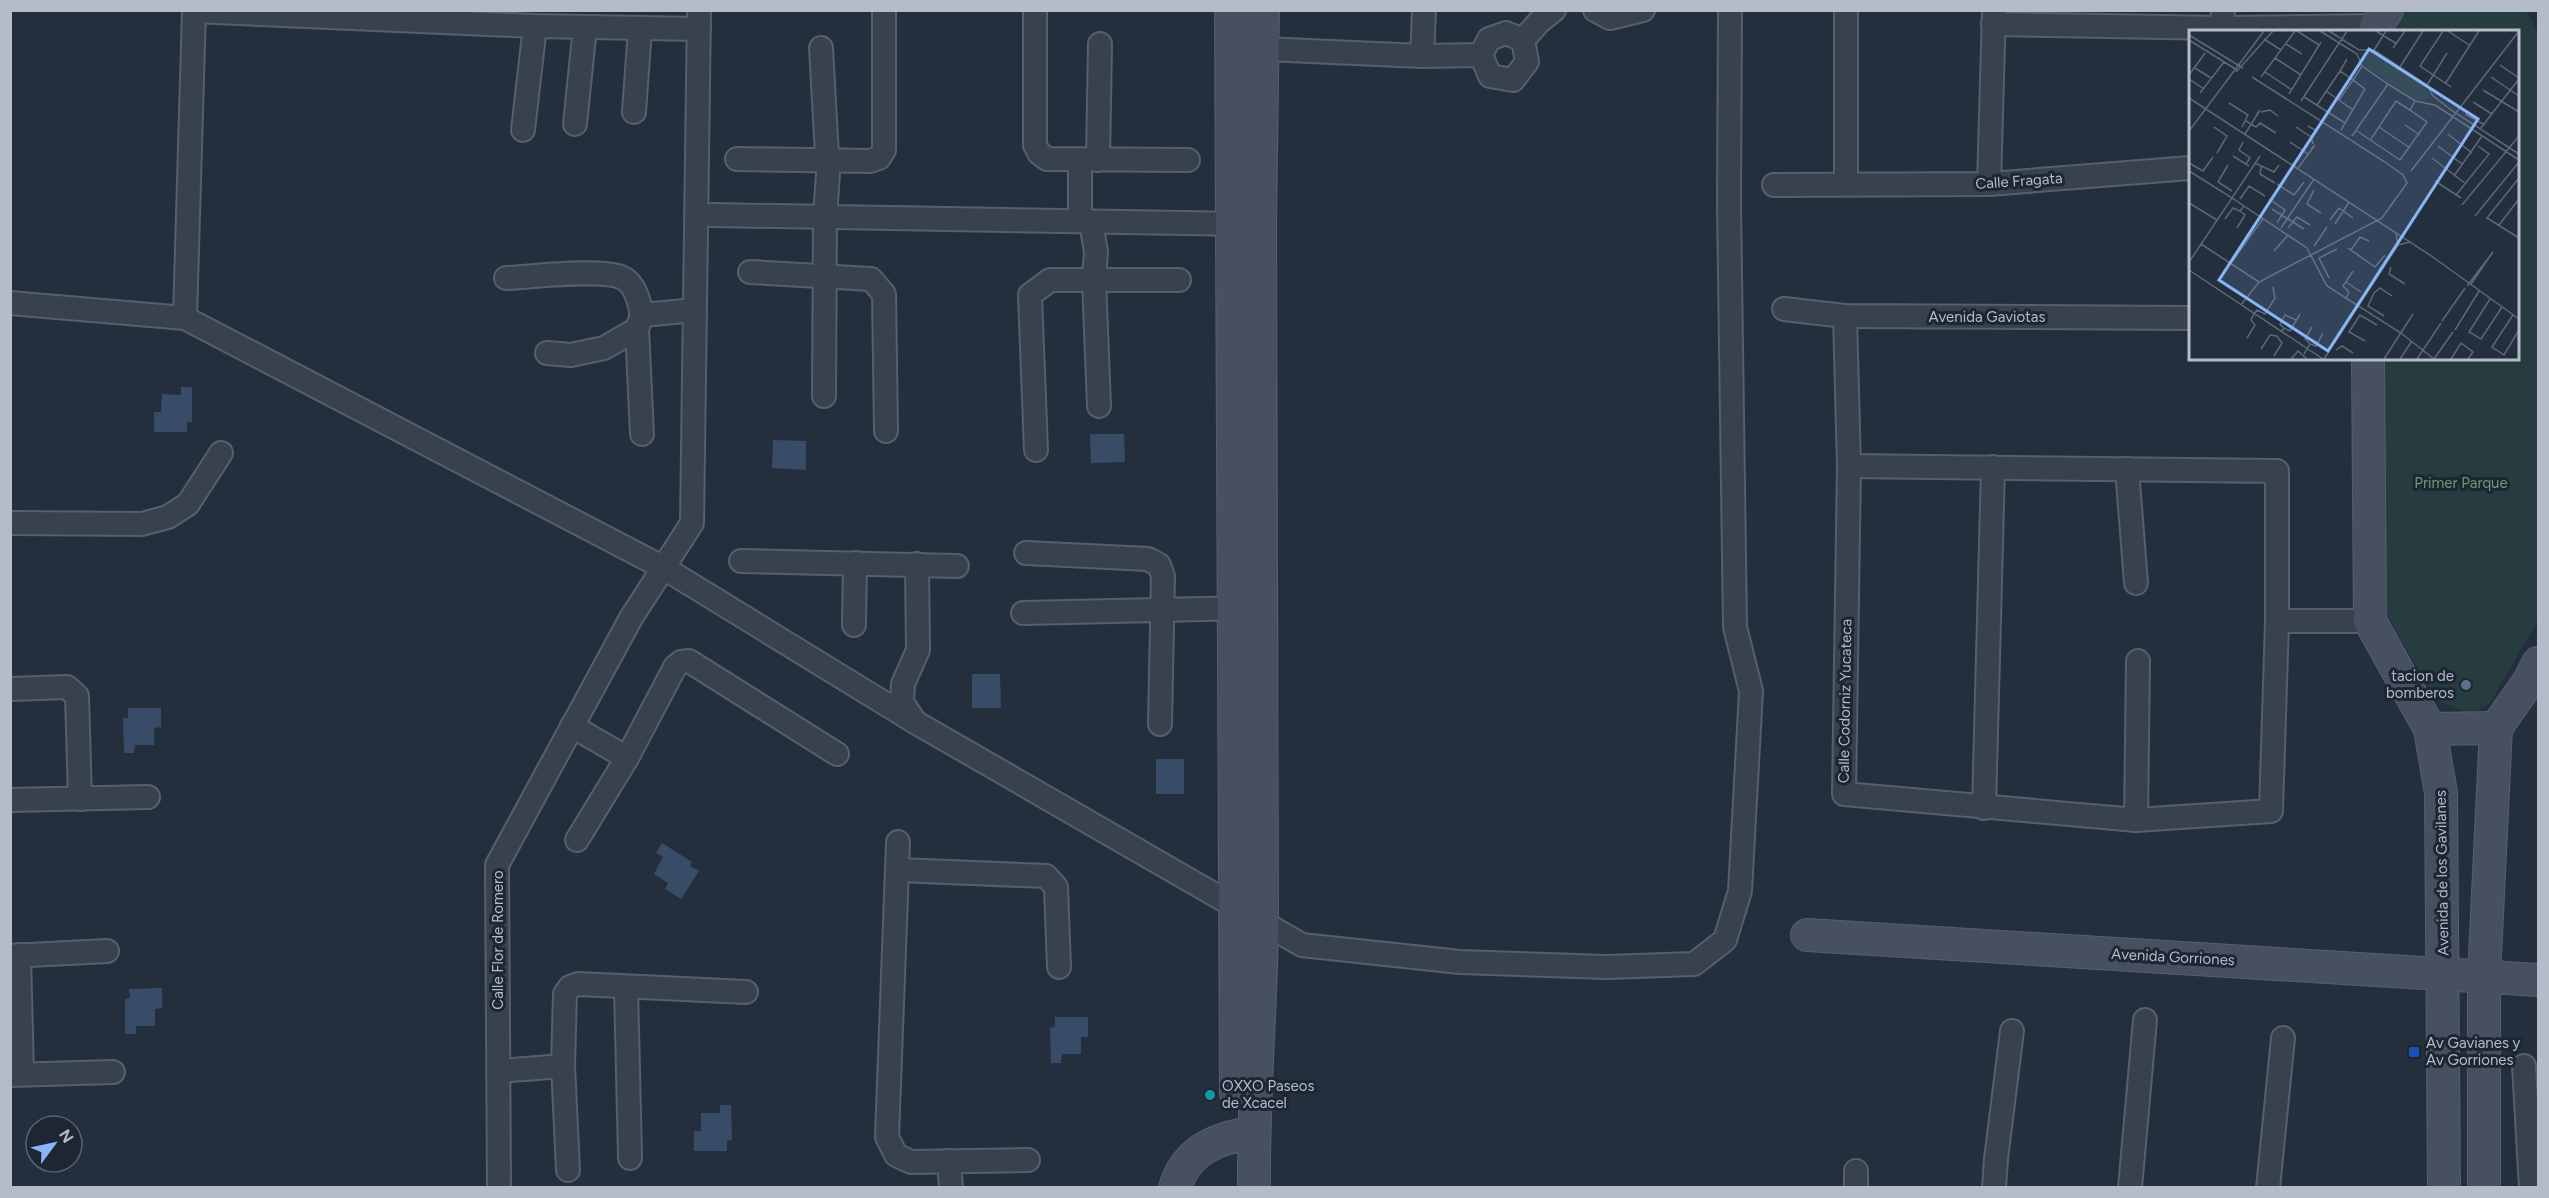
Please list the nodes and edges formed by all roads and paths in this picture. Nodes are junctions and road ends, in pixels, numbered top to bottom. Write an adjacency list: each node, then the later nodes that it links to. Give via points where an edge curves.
1 (884, 10): 29 (street, via 884,150 879,158 870,161)
2 (1035, 10): 30 (street, via 1035,145 1047,159)
3 (1231, 10): 39 (main road)
4 (1263, 10): 22 (main road)
5 (1424, 10): 24 (street)
6 (1554, 10): 19 (street)
7 (1595, 10): 8 (street, via 1610,18)
8 (1643, 10)
9 (1730, 10): 96 (street, via 1735,627 1751,691 1740,891 1725,940 1694,964 1607,967 1460,962 1302,945)
10 (1846, 10): 33 (street)
11 (194, 11): 16 (street); 49 (street)
12 (1994, 17): 14 (street); 34 (street)
13 (699, 20): 18 (street); 47 (street, Calle Flor de Romero)
14 (2222, 23): 15 (street)
15 (2380, 23)
16 (535, 26): 17 (street); 27 (street)
17 (585, 27): 18 (street); 26 (street)
18 (640, 28): 25 (street)
19 (1523, 40): 23 (street, via 1506,33 1489,39); 23 (street, via 1527,62 1513,80 1490,76)
20 (1100, 44): 30 (street)
21 (821, 48): 29 (street)
22 (1263, 49): 24 (street); 39 (main road)
23 (1481, 55): 24 (street)
24 (1422, 56)
25 (634, 112)
26 (575, 124)
27 (523, 130)
28 (737, 159): 29 (street)
29 (826, 160): 37 (street)
30 (1089, 160): 31 (street); 38 (street)
31 (1188, 160)
32 (2189, 168): 34 (street, Calle Fragata)
33 (1846, 184): 34 (street, Calle Fragata); 35 (street, Calle Fragata)
34 (1989, 184)
35 (1774, 185)
36 (712, 215): 37 (street)
37 (825, 217): 38 (street); 41 (street)
38 (1086, 222): 39 (street); 43 (street, via 1096,252)
39 (1245, 224): 71 (main road)
40 (750, 272): 41 (street)
41 (825, 276): 54 (street); 56 (street, via 871,279 884,294)
42 (506, 278): 51 (street, via 598,274 623,279 636,292)
43 (1094, 279): 44 (street); 55 (street); 58 (street, via 1050,280 1030,295)
44 (1179, 280)
45 (10, 303): 49 (street)
46 (1784, 309): 48 (street, Avenida Gaviotas)
47 (695, 310): 51 (street); 69 (street, Calle Flor de Romero, via 692,523)
48 (1845, 316): 50 (street, Avenida Gaviotas); 60 (street, Calle Codorniz Yucateca)
49 (185, 318): 69 (street)
50 (2189, 318)
51 (640, 322): 52 (street, via 604,348 572,355); 57 (street)
52 (547, 353)
53 (2368, 360): 75 (main road, Avenida de los Gavilanes)
54 (824, 396)
55 (1099, 406)
56 (886, 432)
57 (642, 434)
58 (1036, 450)
59 (221, 453): 63 (street, via 188,504 168,517 142,524)
60 (1849, 466): 61 (street, Calle Codorniz Yucateca); 90 (street, Calle Codorniz Yucateca, via 1844,794)
61 (1993, 467): 62 (street, Calle Codorniz Yucateca); 90 (street)
62 (2127, 469): 70 (street); 74 (street, Calle Codorniz Yucateca, via 2277,471)
63 (10, 523)
64 (1026, 553): 72 (street, via 1148,559 1159,565 1163,576)
65 (741, 561): 66 (street)
66 (855, 563): 67 (street); 76 (street)
67 (917, 564): 68 (street); 80 (street, via 918,650 903,684 902,702)
68 (957, 566)
69 (664, 568): 80 (street); 82 (street, Calle Flor de Romero, via 631,618)
70 (2136, 583)
71 (1247, 608): 72 (street); 95 (main road); 96 (main road)
72 (1162, 612): 73 (street); 81 (street)
73 (1023, 613)
74 (2277, 621): 75 (street); 91 (street, Calle Codorniz Yucateca, via 2271,811)
75 (2370, 621): 84 (main road, Avenida de los Gavilanes)
76 (854, 625)
77 (2138, 661): 91 (street)
78 (2538, 663): 83 (main road)
79 (10, 689): 88 (street, via 67,687 77,696)
80 (915, 722): 95 (street)
81 (1160, 724)
82 (572, 726): 86 (street); 111 (street, Calle Flor de Romero, via 497,865)
83 (2496, 728): 84 (main road); 102 (main road)
84 (2430, 729): 101 (main road, Avenida de los Gavilanes, via 2441,793)
85 (837, 754): 86 (street, via 689,661 675,667)
86 (627, 758): 92 (street)
87 (147, 797): 88 (street)
88 (80, 799): 89 (street)
89 (10, 800)
90 (1984, 808): 91 (street, Calle Codorniz Yucateca)
91 (2136, 820)
92 (577, 840)
93 (898, 842): 94 (street)
94 (898, 870): 100 (street, via 1046,876 1056,887); 117 (street, via 888,1137 896,1155 911,1162)
95 (1235, 906): 96 (street); 114 (main road)
96 (1262, 924): 114 (main road)
97 (1807, 935): 101 (main road, Avenida Gorriones)
98 (107, 951): 99 (street)
99 (15, 956): 113 (street)
100 (1059, 967)
101 (2444, 974): 102 (main road, Avenida Gorriones); 127 (main road, Avenida de los Gavilanes)
102 (2484, 976): 103 (main road, Avenida Gorriones); 128 (main road)
103 (2538, 980)
104 (626, 987): 105 (street); 109 (street, via 570,987 565,994); 115 (street)
105 (746, 992)
106 (2145, 1020): 125 (street)
107 (2012, 1031): 124 (street)
108 (2283, 1038): 126 (street)
109 (563, 1066): 111 (street); 118 (street)
110 (2524, 1066): 129 (street)
111 (498, 1071): 119 (street, Calle Flor de Romero)
112 (113, 1072): 113 (street)
113 (16, 1075)
114 (1245, 1134): 121 (main road, via 1223,1137 1204,1147 1189,1161); 122 (main road); 123 (main road)
115 (630, 1158)
116 (1028, 1160): 117 (street)
117 (949, 1161): 120 (street)
118 (568, 1170)
119 (499, 1188)
120 (951, 1188)
121 (1175, 1188)
122 (1236, 1188)
123 (1254, 1188)
124 (1994, 1188)
125 (2130, 1188)
126 (2268, 1188)
127 (2444, 1188)
128 (2484, 1188)
129 (2531, 1188)

